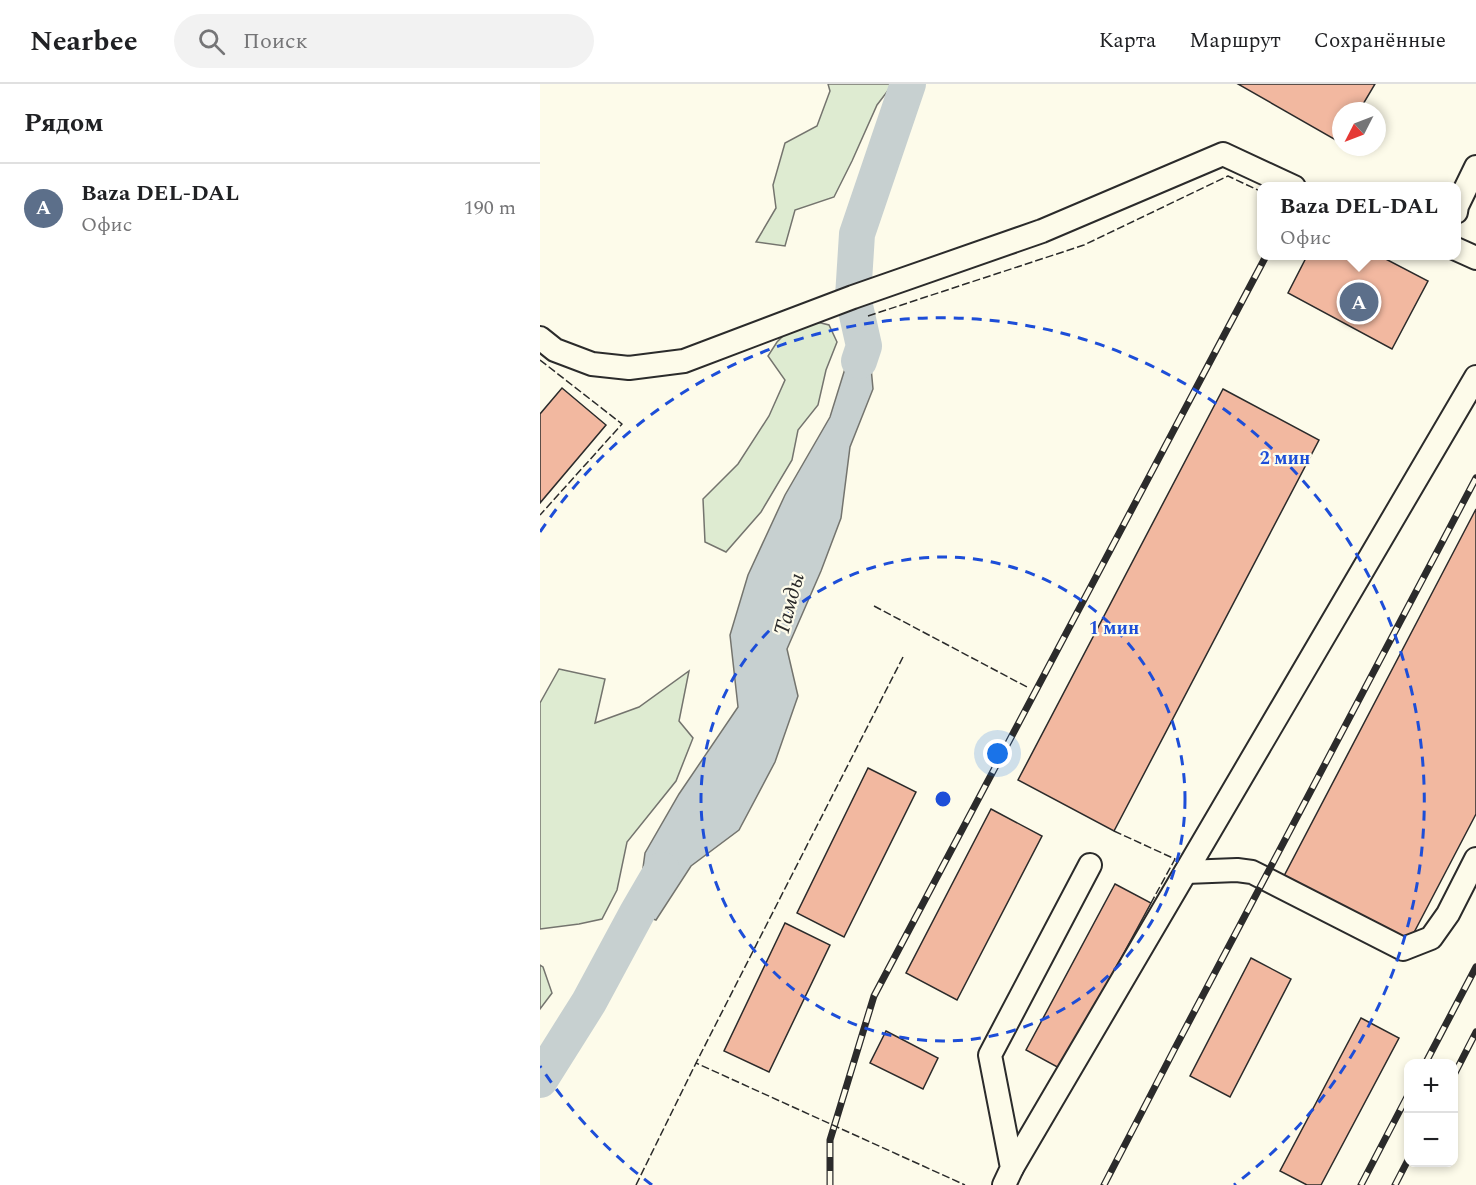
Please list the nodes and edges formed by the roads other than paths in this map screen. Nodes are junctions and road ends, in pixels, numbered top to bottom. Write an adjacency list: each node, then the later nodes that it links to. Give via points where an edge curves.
1 (1476, 167): 3 (lane)
2 (1285, 182): 6 (lane, via 1222,154 1042,231 684,361 629,368 592,364 555,350)
3 (1461, 198)
4 (1461, 251): 5 (lane)
5 (1476, 258)
6 (540, 338)
7 (1476, 377): 10 (lane)
8 (1476, 859): 10 (lane, via 1431,938 1403,949 1252,872)
9 (1090, 865): 11 (lane, via 990,1055)
10 (1186, 872): 11 (lane)
11 (1008, 1177)

